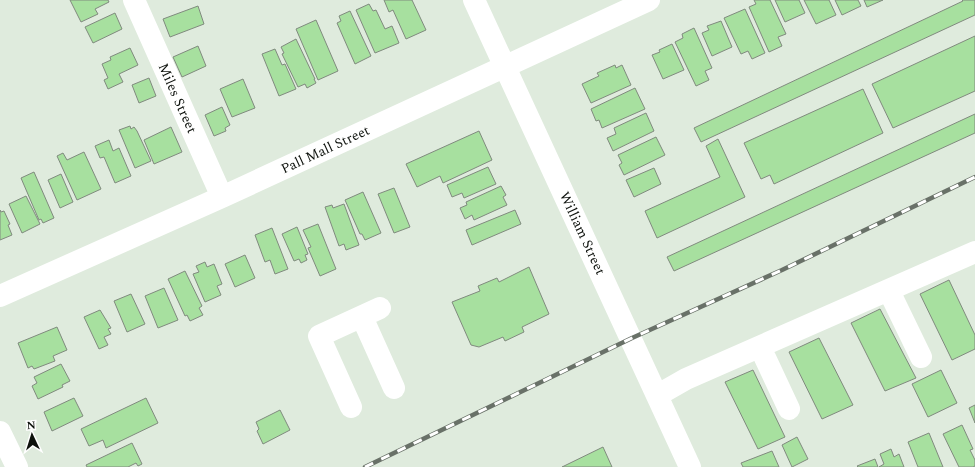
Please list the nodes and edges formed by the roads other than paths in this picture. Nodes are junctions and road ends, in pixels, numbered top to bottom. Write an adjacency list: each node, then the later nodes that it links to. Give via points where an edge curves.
1 (134, 0): 5 (street, Miles Street)
2 (474, 0): 4 (street, William Street)
3 (649, 0): 4 (street, Pall Mall Street)
4 (505, 67): 5 (street, Pall Mall Street); 12 (street, William Street)
5 (222, 197): 8 (street, Pall Mall Street)
6 (975, 252): 7 (street)
7 (889, 291): 9 (street); 10 (street)
8 (0, 296)
9 (760, 347): 12 (street, via 686,379); 14 (street)
10 (921, 358)
11 (394, 388): 13 (street, via 371,312 319,336)
12 (658, 395): 17 (street, William Street)
13 (351, 407)
14 (789, 409)
15 (0, 432): 16 (street)
16 (17, 467)
17 (690, 467)

